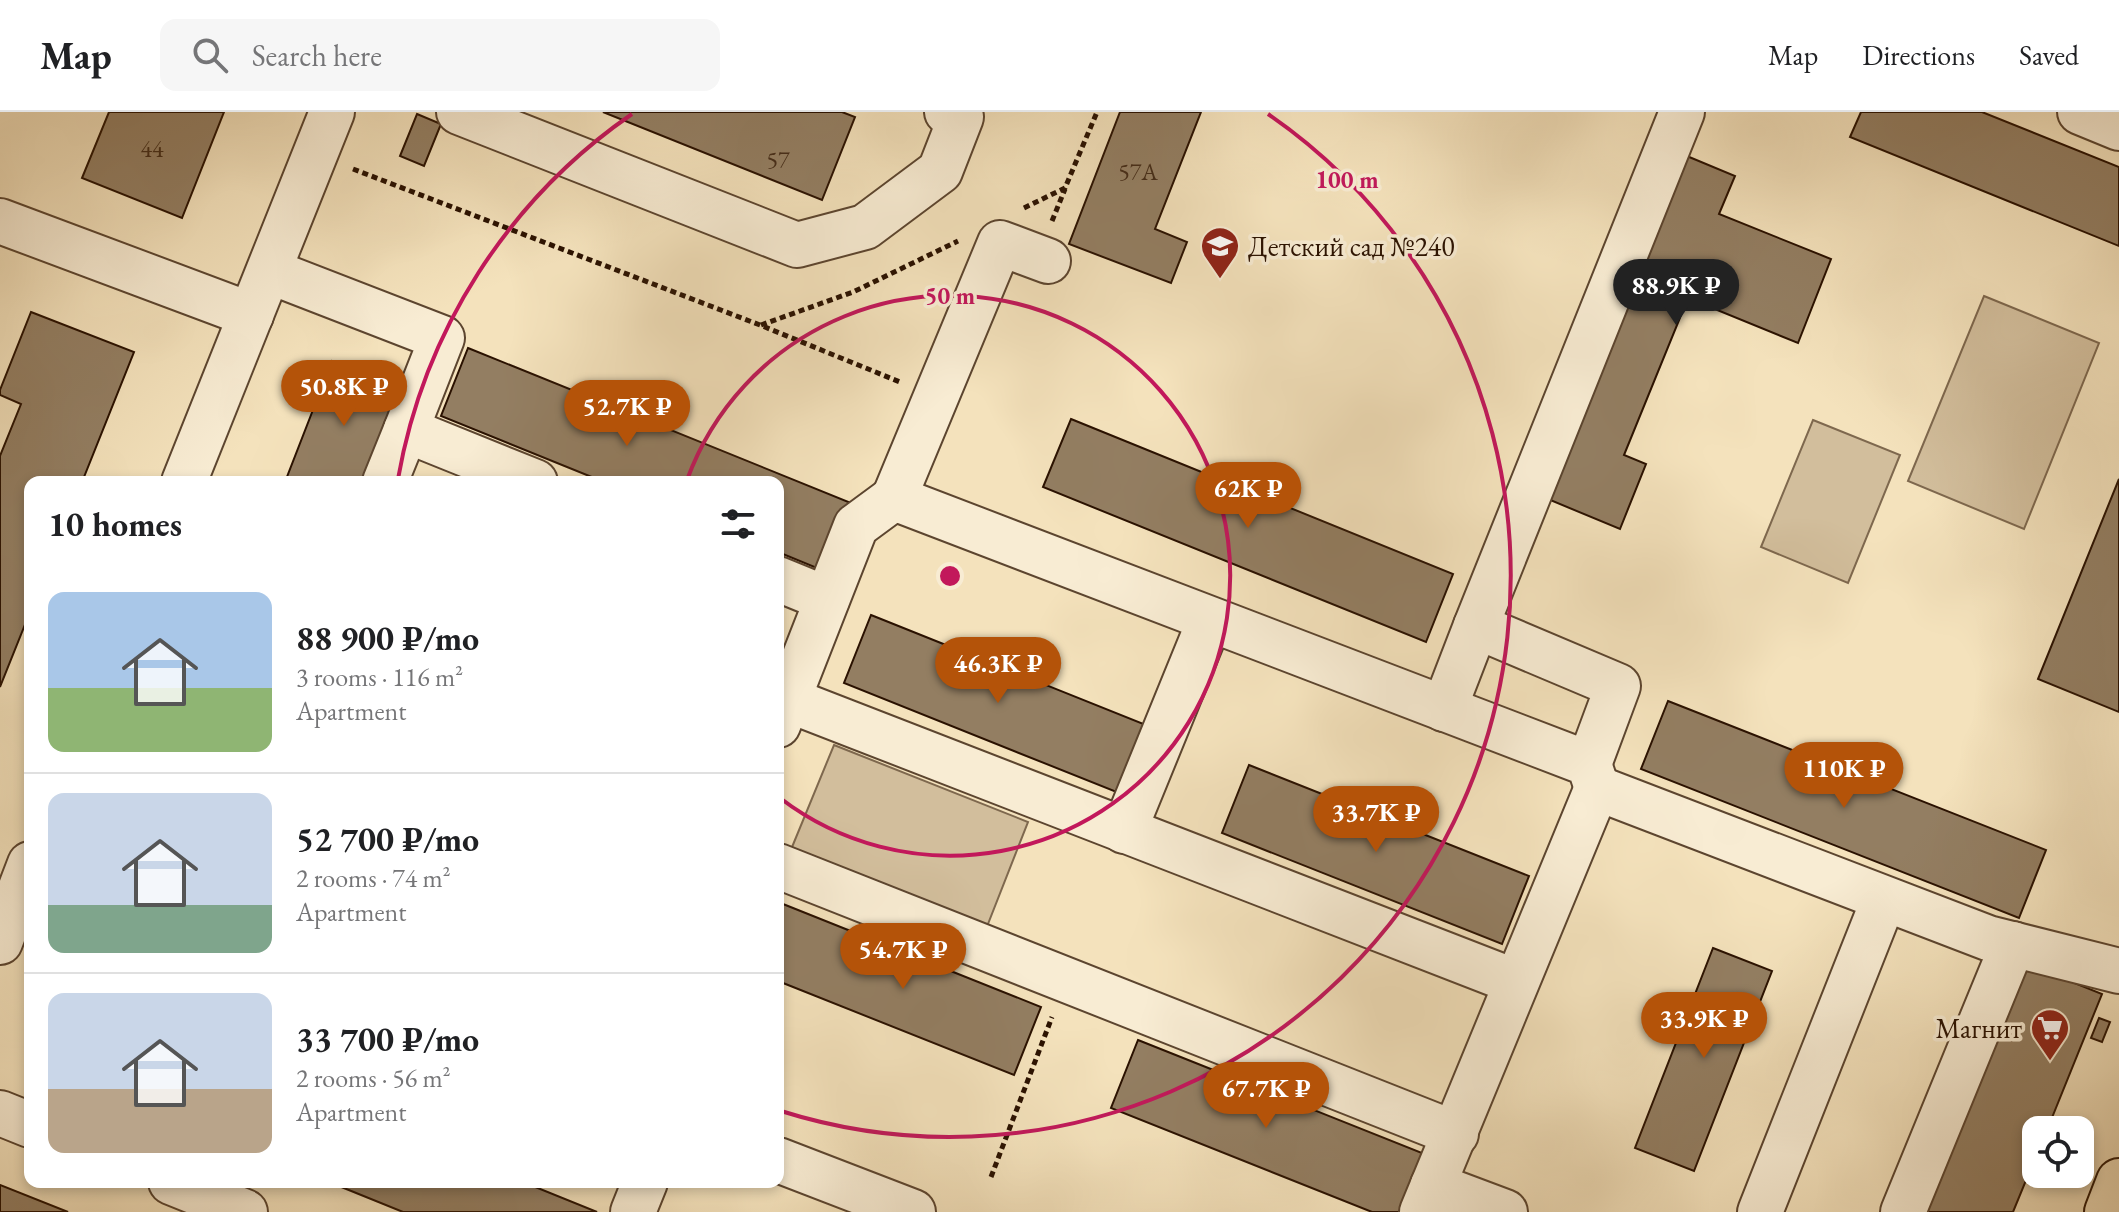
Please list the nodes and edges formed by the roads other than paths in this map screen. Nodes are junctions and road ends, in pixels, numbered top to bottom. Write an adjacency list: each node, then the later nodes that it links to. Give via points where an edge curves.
1 (332, 112): 9 (street)
2 (459, 112): 3 (street, via 797,245 865,227 940,171 961,117)
3 (947, 112)
4 (1682, 112): 19 (street)
5 (2080, 112): 6 (street)
6 (2119, 128)
7 (0, 221): 10 (street)
8 (1048, 261): 15 (street, via 1000,243)
9 (269, 271): 10 (street); 11 (street, via 442,338)
10 (251, 315): 12 (street)
11 (406, 430): 13 (street); 14 (street)
12 (186, 476)
13 (387, 476)
14 (520, 476)
15 (894, 498): 17 (street, via 856,526); 18 (street)
16 (784, 581): 17 (street)
17 (827, 599): 20 (street)
18 (1210, 620): 21 (street); 24 (street)
19 (1476, 626): 21 (street); 23 (street, via 1618,686)
20 (784, 709)
21 (1444, 709): 23 (street)
22 (784, 712): 24 (street)
23 (1593, 776): 27 (street); 31 (street)
24 (1124, 831): 31 (street)
25 (22, 867): 28 (street)
26 (784, 868): 34 (street)
27 (1884, 899): 29 (street); 44 (street)
28 (0, 942)
29 (2013, 944): 30 (street); 45 (street)
30 (2119, 971)
31 (1516, 982): 34 (street)
32 (0, 1113): 33 (street)
33 (24, 1123)
34 (1456, 1134): 39 (street)
35 (784, 1162): 42 (street)
36 (2119, 1181): 46 (main road)
37 (186, 1188): 40 (street)
38 (643, 1188): 41 (street)
39 (1428, 1198): 43 (street)
40 (245, 1212)
41 (633, 1212)
42 (913, 1212)
43 (1505, 1212)
44 (1760, 1212)
45 (1903, 1212)
46 (2107, 1212)

